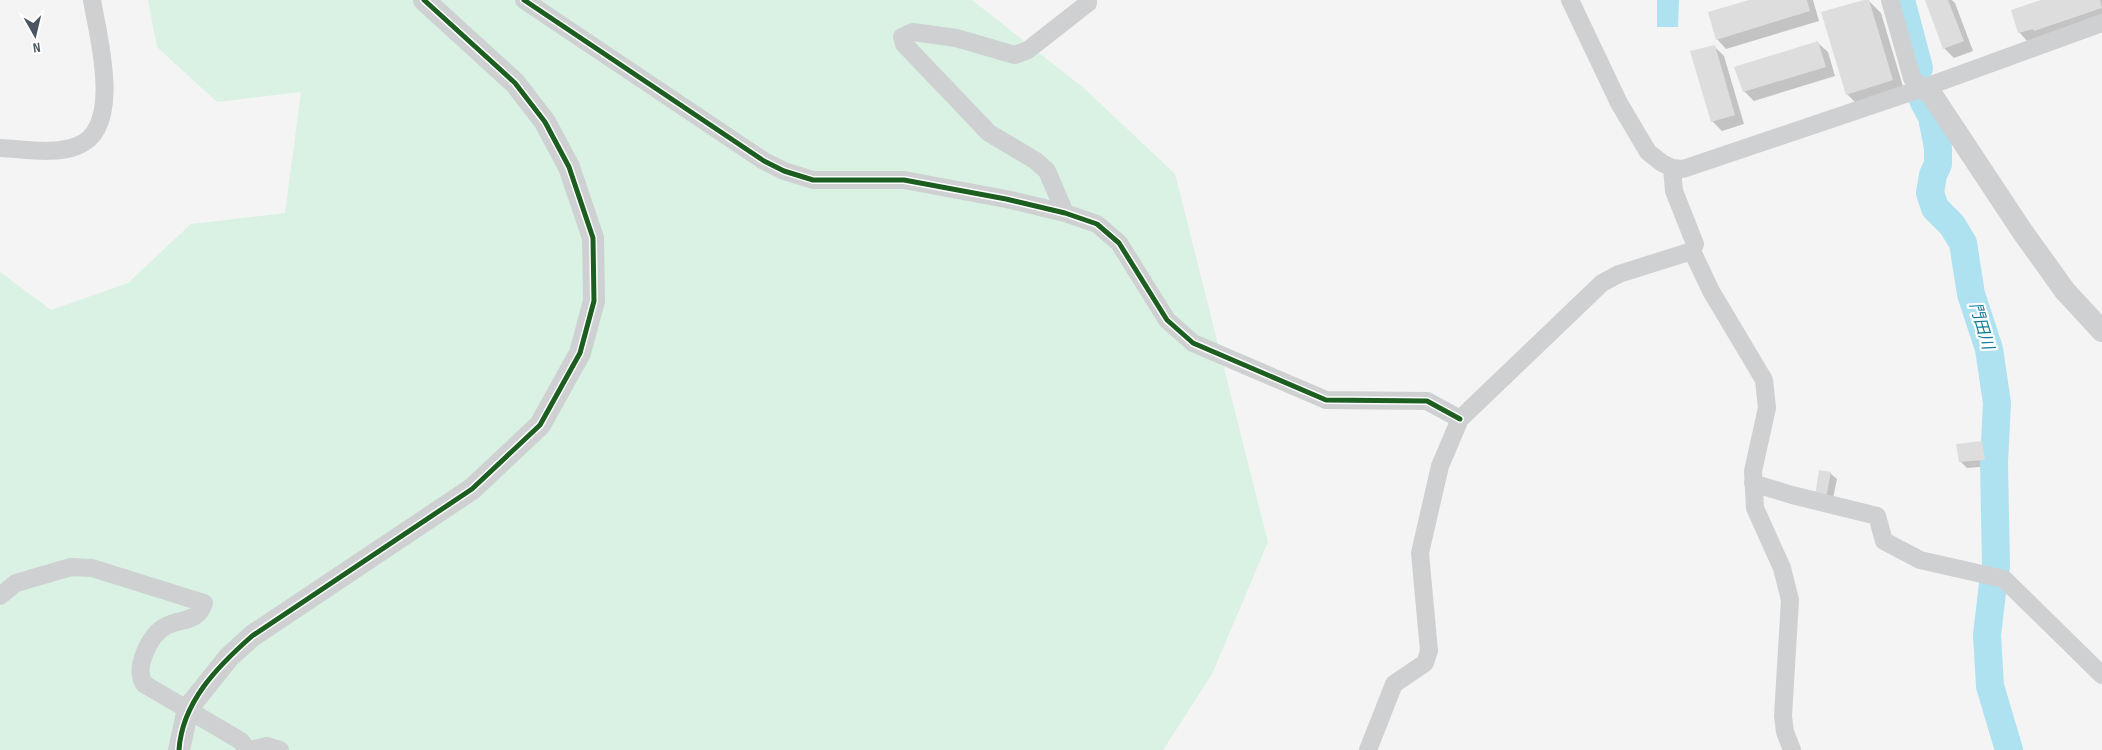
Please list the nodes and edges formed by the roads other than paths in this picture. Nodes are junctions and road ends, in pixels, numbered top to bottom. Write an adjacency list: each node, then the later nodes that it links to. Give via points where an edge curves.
1 (92, 0): 9 (street, via 105,92 103,111 93,135 81,144 63,150)
2 (424, 0): 18 (street, via 515,83 545,122 569,167 593,238 594,301 580,353 540,424 472,489 252,636 229,656 190,710)
3 (524, 0): 11 (street, via 764,161 784,171 813,180 904,180)
4 (1088, 0): 11 (street, via 1028,50 1015,55 956,38 913,32 902,37 904,44 989,133 1047,171)
5 (1570, 0): 10 (street, via 1619,103 1648,152)
6 (1890, 0): 8 (street, via 1912,78)
7 (2102, 23): 8 (street)
8 (1923, 88): 10 (street, via 1696,166); 13 (street, via 1932,95 2060,284)
9 (0, 148)
10 (1672, 168): 12 (street, via 1674,191 1695,244)
11 (1066, 213): 14 (street, via 1097,224 1119,243 1166,320 1192,343 1326,400 1427,401)
12 (1692, 250): 14 (street, via 1619,274 1602,283); 15 (street, via 1711,291 1764,380 1767,408)
13 (2099, 325)
14 (1460, 419): 21 (street, via 1440,466 1420,553 1429,651 1425,663 1394,684)
15 (1753, 482): 17 (street, via 1792,496 1877,516 1884,541 1920,560 2004,579); 22 (street, via 1755,508 1782,568 1790,600 1784,716 1785,732)
16 (0, 596): 19 (street, via 16,583 71,567 92,568 204,603 195,617 164,627 149,645 139,667 140,677 144,684 241,741)
17 (2102, 675)
18 (179, 750)
19 (248, 750): 20 (street, via 267,746)
20 (280, 750)
21 (1368, 750)
22 (1792, 750)

